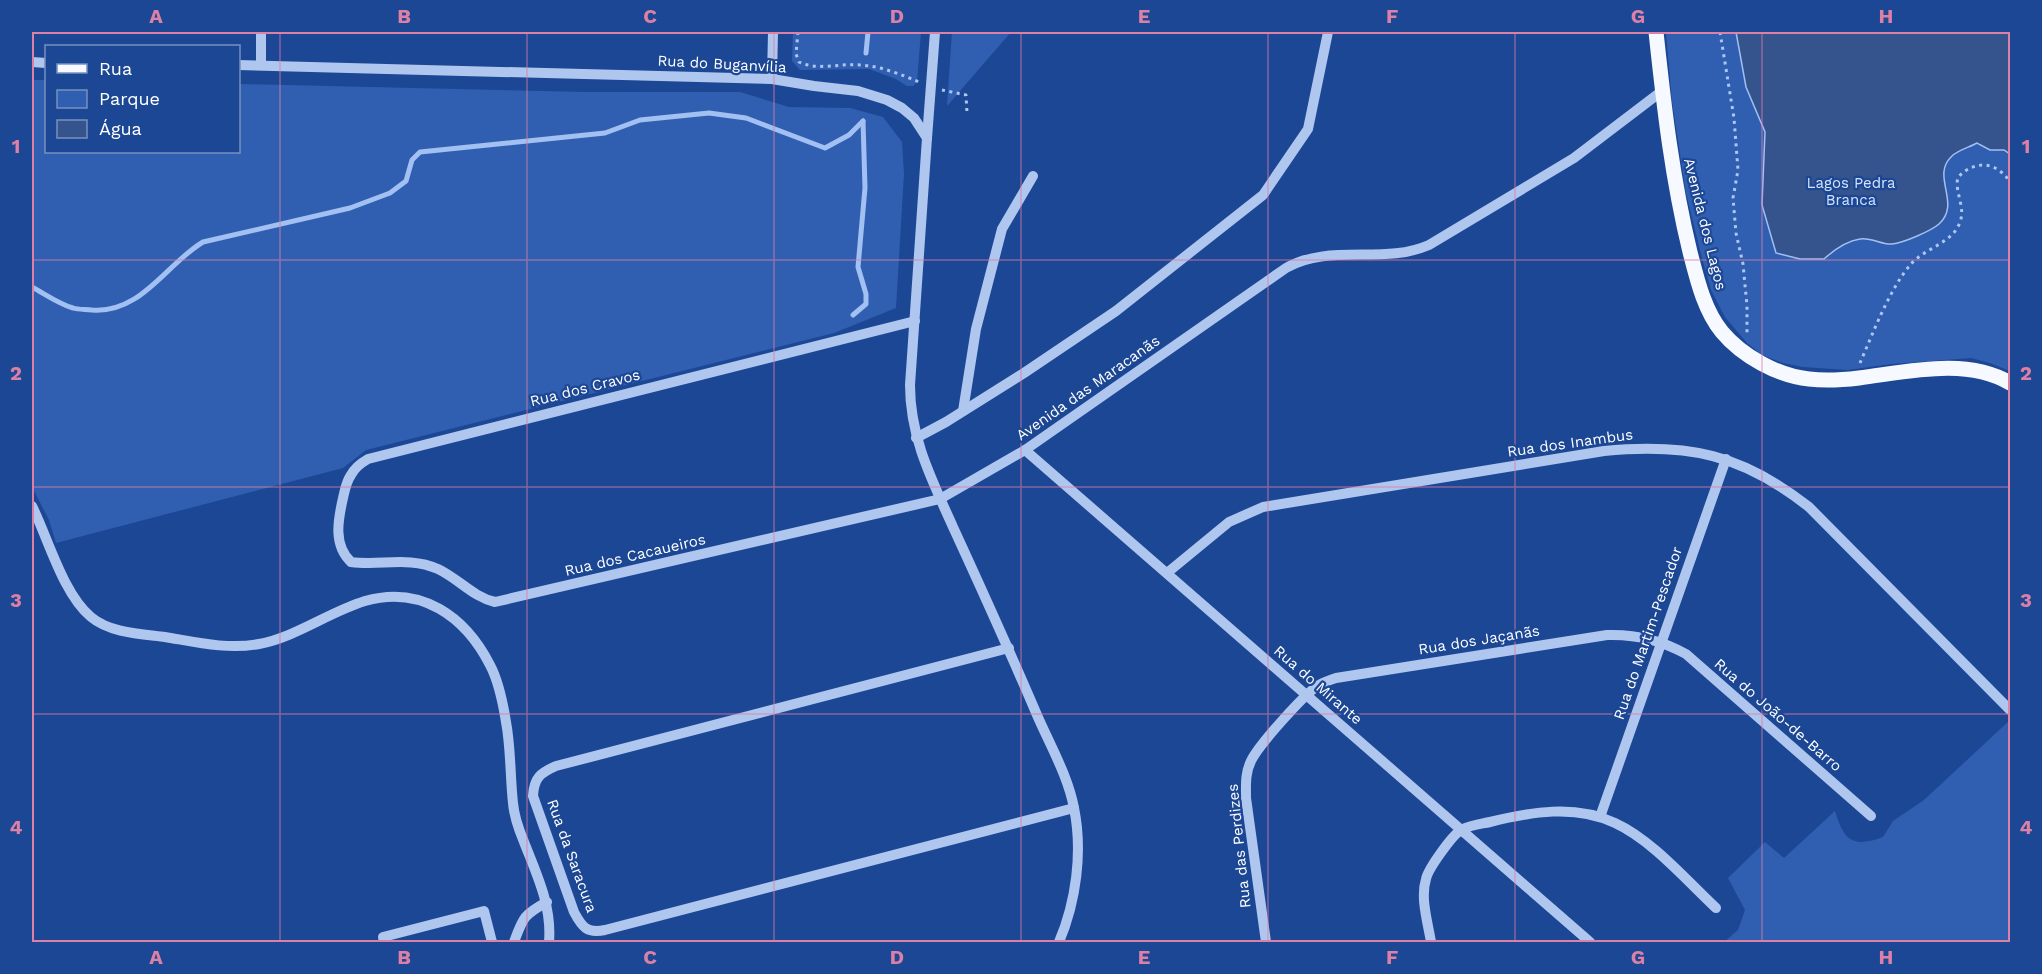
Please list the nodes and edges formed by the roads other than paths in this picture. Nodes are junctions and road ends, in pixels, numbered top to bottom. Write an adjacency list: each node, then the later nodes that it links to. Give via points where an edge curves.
1 (261, 32): 7 (street)
2 (773, 32): 8 (street)
3 (936, 32): 10 (street)
4 (1328, 32): 14 (street, via 1308,129 1263,195 1116,310)
5 (1656, 32): 9 (main road, Avenida dos Lagos)
6 (240, 64): 7 (street, Rua do Buganvília)
7 (261, 65): 8 (street, Rua do Buganvília)
8 (772, 79): 10 (street, Rua do Buganvília, via 858,91 887,100 914,118)
9 (1662, 91): 13 (main road, Avenida dos Lagos, via 1674,179 1697,278 1722,332 1743,351 1782,373 1807,379 1970,369); 16 (street, Avenida das Maracanãs, via 1574,158 1430,245 1406,253 1316,256 1286,268)
10 (927, 138): 12 (street)
11 (1033, 176): 14 (street, via 1002,229 976,329)
12 (915, 321): 15 (street, via 910,410); 20 (street, Rua dos Cravos, via 368,459 352,472 341,507 338,538)
13 (2010, 383)
14 (963, 411): 15 (street)
15 (916, 438): 18 (street)
16 (1025, 450): 18 (street, Avenida das Maracanãs); 21 (street, Rua do Mirante)
17 (1726, 459): 21 (street, Rua dos Inambus, via 1684,450 1614,450 1282,503 1229,522); 22 (street, Rua do Martim-Pescador); 25 (street, Rua dos Inambus, via 1752,469 1809,507)
18 (940, 500): 20 (street, Rua dos Cacaueiros, via 495,602 424,565 358,563); 23 (street)
19 (32, 506): 30 (street, via 68,588 92,618 109,626 213,645 260,644 345,608 389,596 433,604 455,619 490,666 500,694 507,723 513,807)
20 (345, 556)
21 (1167, 573): 24 (street, Rua do Mirante)
22 (1661, 642): 24 (street, Rua dos Jaçanãs, via 1625,634 1607,635 1336,678); 27 (street, Rua do João-de-Barro, via 1686,654); 28 (street, Rua do Martim-Pescador)
23 (1009, 648): 26 (street); 26 (street, Rua da Saracura, via 545,771 534,786 534,796 574,912 586,929 605,930)
24 (1306, 694): 29 (street, Rua do Mirante); 37 (street, Rua das Perdizes, via 1258,749 1246,775)
25 (2010, 710)
26 (1074, 808): 36 (street, via 1076,871 1072,904)
27 (1871, 816)
28 (1599, 817): 29 (street, via 1551,810); 31 (street, via 1640,838)
29 (1461, 829): 38 (street, via 1433,864 1425,882); 39 (street, Rua do Mirante)
30 (546, 902): 34 (street, via 524,918); 35 (street)
31 (1716, 908)
32 (384, 942): 33 (street, via 383,937 484,911)
33 (492, 942)
34 (514, 942)
35 (549, 942)
36 (1059, 942)
37 (1266, 942)
38 (1431, 942)
39 (1590, 942)

